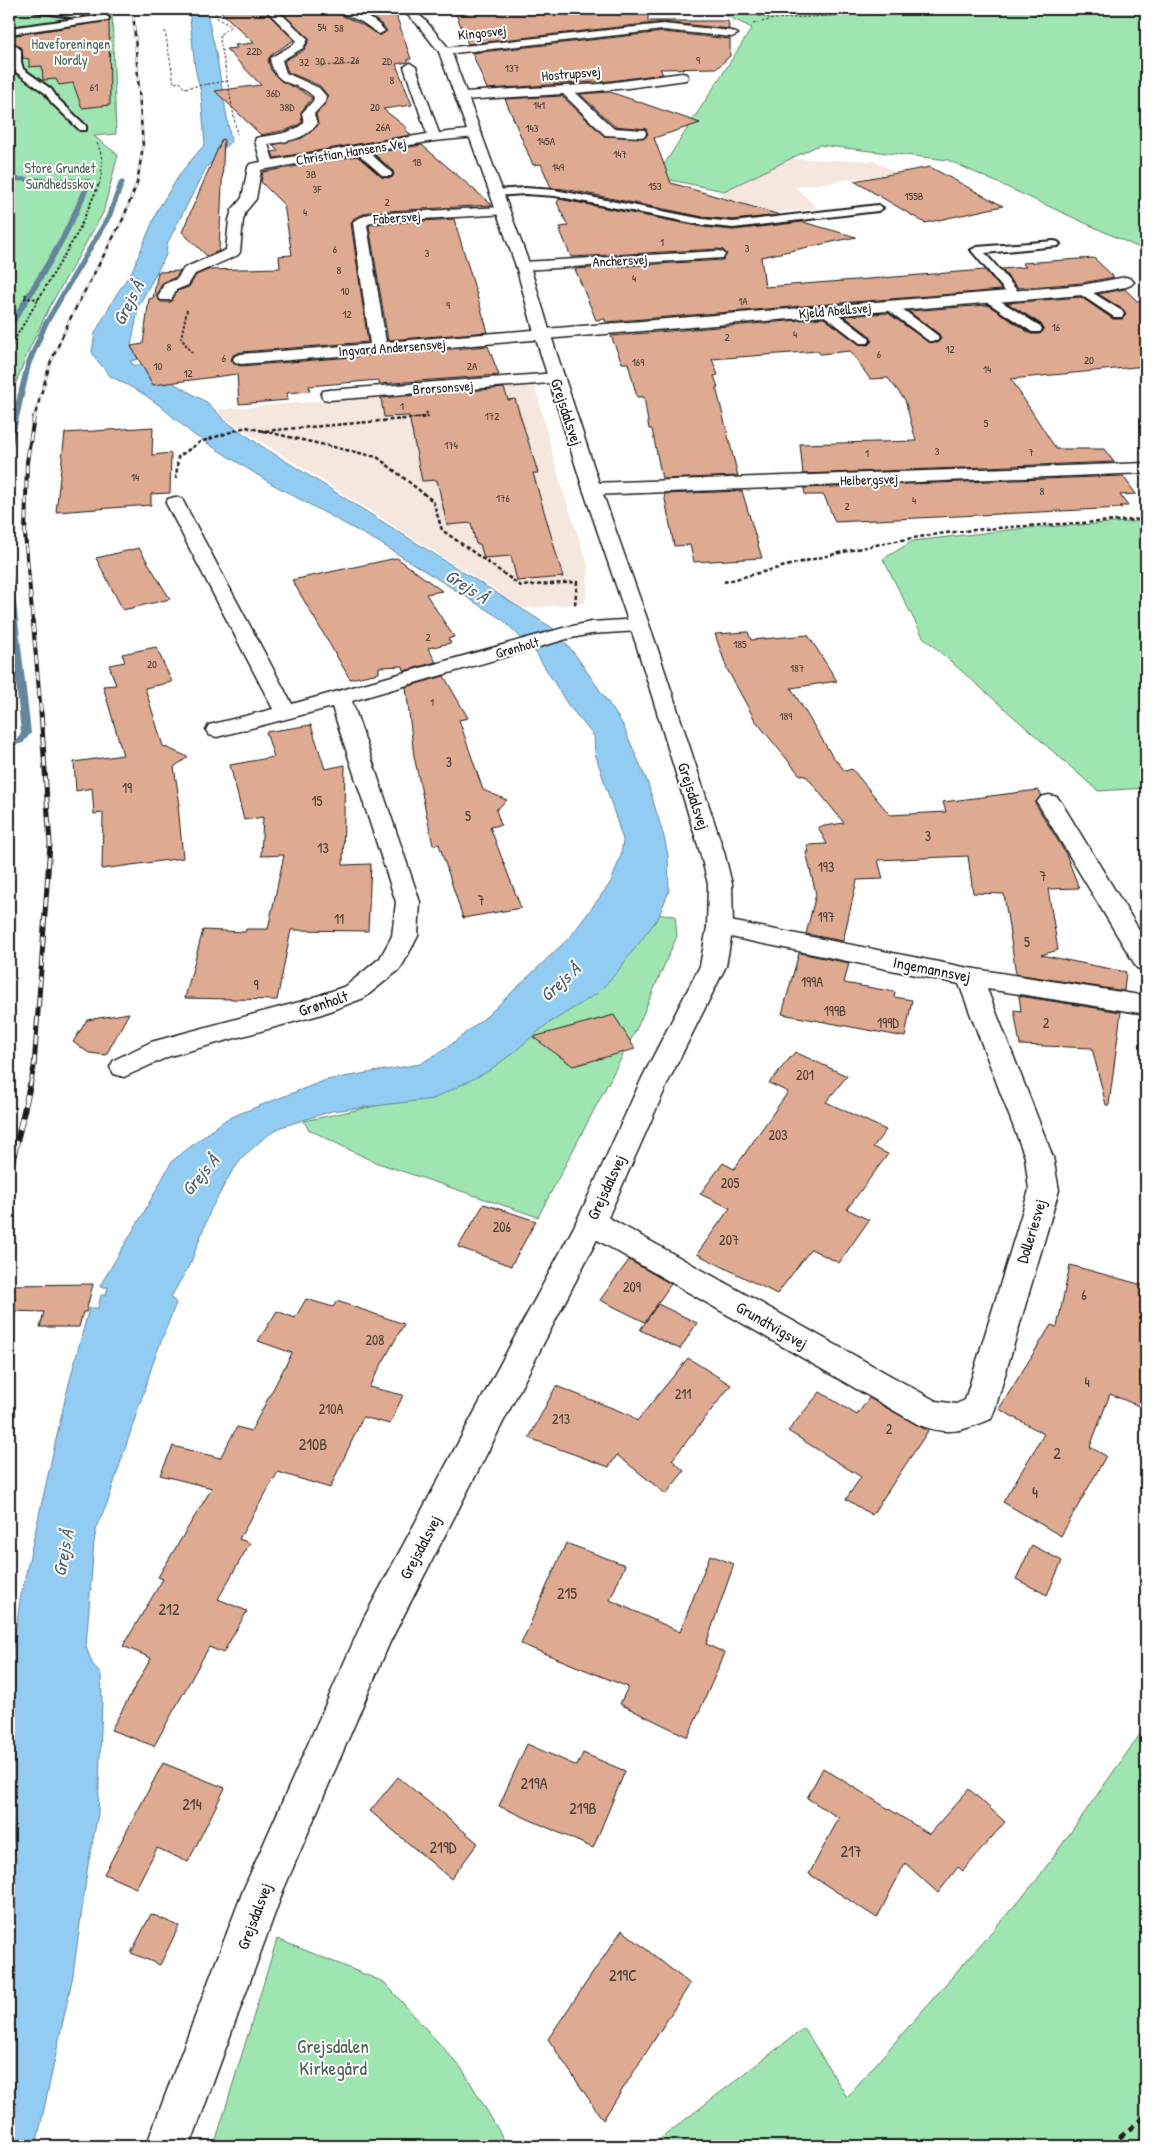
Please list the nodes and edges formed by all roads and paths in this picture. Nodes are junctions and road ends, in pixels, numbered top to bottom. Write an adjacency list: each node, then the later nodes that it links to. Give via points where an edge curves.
1 (14, 9): 10 (lane)
2 (36, 9): 14 (lane, via 106,18)
3 (167, 9): 4 (street)
4 (175, 9)
5 (213, 9): 21 (path, via 218,19 231,26 220,39)
6 (270, 9): 29 (street, Christian Hansens Vej, via 302,39 300,46 276,59 277,68 282,76 316,90 320,96 319,102 308,113 311,124 306,129 262,141)
7 (341, 9): 15 (street, via 366,20)
8 (406, 9): 18 (street, Grejsdalsvej)
9 (952, 9): 12 (path)
10 (9, 10)
11 (740, 11): 12 (path)
12 (774, 20): 16 (path, via 753,24)
13 (164, 27): 21 (path, via 174,83 180,82 184,88)
14 (9, 31)
15 (379, 31)
16 (732, 34): 18 (street, Kingosvej, via 663,28)
17 (9, 43): 24 (lane, via 17,50 16,62 20,70 48,91)
18 (445, 51): 23 (street, Grejsdalsvej)
19 (410, 67): 27 (street)
20 (682, 77): 22 (street, Hostrupsvej)
21 (228, 81): 29 (path, via 242,164)
22 (565, 90): 23 (street, Hostrupsvej); 26 (street, via 610,132)
23 (463, 96): 25 (street, Grejsdalsvej)
24 (83, 128): 42 (path, via 103,150 104,167 81,228)
25 (476, 133): 27 (street, Christian Hansens Vej); 31 (street, Grejsdalsvej)
26 (640, 133)
27 (434, 137): 28 (street, Christian Hansens Vej)
28 (359, 150): 29 (street, Christian Hansens Vej); 30 (lane)
29 (261, 166): 40 (street, Christian Hansens Vej, via 249,199 239,210 233,252 189,271 183,282 169,287)
30 (387, 174)
31 (499, 202): 32 (lane, via 555,193 733,225); 35 (street, Grejsdalsvej); 50 (street, Fabersvej, via 370,218 360,223)
32 (878, 208)
33 (1054, 244): 39 (lane, via 977,250)
34 (718, 254): 35 (street, Anchersvej)
35 (523, 266): 47 (street, Grejsdalsvej)
36 (1126, 282): 37 (street, Kjeld Abellsvej)
37 (1082, 290): 39 (street, Kjeld Abellsvej); 45 (lane)
38 (26, 294): 42 (path, via 24,298)
39 (1014, 294): 41 (street, Kjeld Abellsvej)
40 (166, 296): 52 (path, via 188,306 181,338)
41 (988, 297): 43 (street, Kjeld Abellsvej); 46 (lane)
42 (39, 299): 51 (path)
43 (889, 305): 44 (street, Kjeld Abellsvej); 48 (lane)
44 (826, 311): 47 (street, Kjeld Abellsvej); 49 (lane)
45 (1118, 314)
46 (1036, 329)
47 (543, 336): 50 (street, Ingvard Andersensvej); 54 (street, Grejsdalsvej)
48 (933, 338)
49 (864, 340)
50 (379, 348): 53 (street, Ingvard Andersensvej)
51 (9, 349)
52 (192, 353)
53 (241, 359)
54 (557, 378): 55 (street, Brorsonsvej); 59 (street, Grejsdalsvej)
55 (422, 388): 56 (street, Brorsonsvej); 57 (path, via 428,417)
56 (329, 396)
57 (262, 431): 60 (path, via 246,428 200,442 178,457); 63 (path, via 377,457 434,501 442,530 521,586 577,582)
58 (1146, 468): 59 (street, Heibergsvej)
59 (592, 489): 64 (street, Grejsdalsvej)
60 (175, 503): 66 (street)
61 (1146, 519): 62 (path, via 1026,526 921,537 812,558)
62 (724, 582)
63 (574, 606)
64 (639, 625): 65 (street, Grønholt, via 591,628 563,634); 69 (street, Grejsdalsvej, via 720,884)
65 (340, 698): 66 (street, Grønholt); 73 (street, Grønholt, via 408,902 405,936 390,964 355,992 300,1011 161,1049)
66 (286, 712): 67 (street, Grønholt)
67 (217, 730)
68 (1049, 802): 70 (street)
69 (720, 927): 71 (street, Ingemannsvej); 74 (street, Grejsdalsvej, via 713,966 656,1078)
70 (1146, 962)
71 (969, 977): 72 (street, Ingemannsvej); 75 (street, Dolleriesvej, via 1039,1157 1044,1190 978,1410)
72 (1146, 1005)
73 (124, 1067)
74 (590, 1222): 75 (street, Grundtvigsvej, via 931,1415); 77 (street, Grejsdalsvej, via 377,1630 264,1888)
75 (957, 1418)
76 (1146, 2115): 78 (path)
77 (168, 2146)
78 (1110, 2146)

